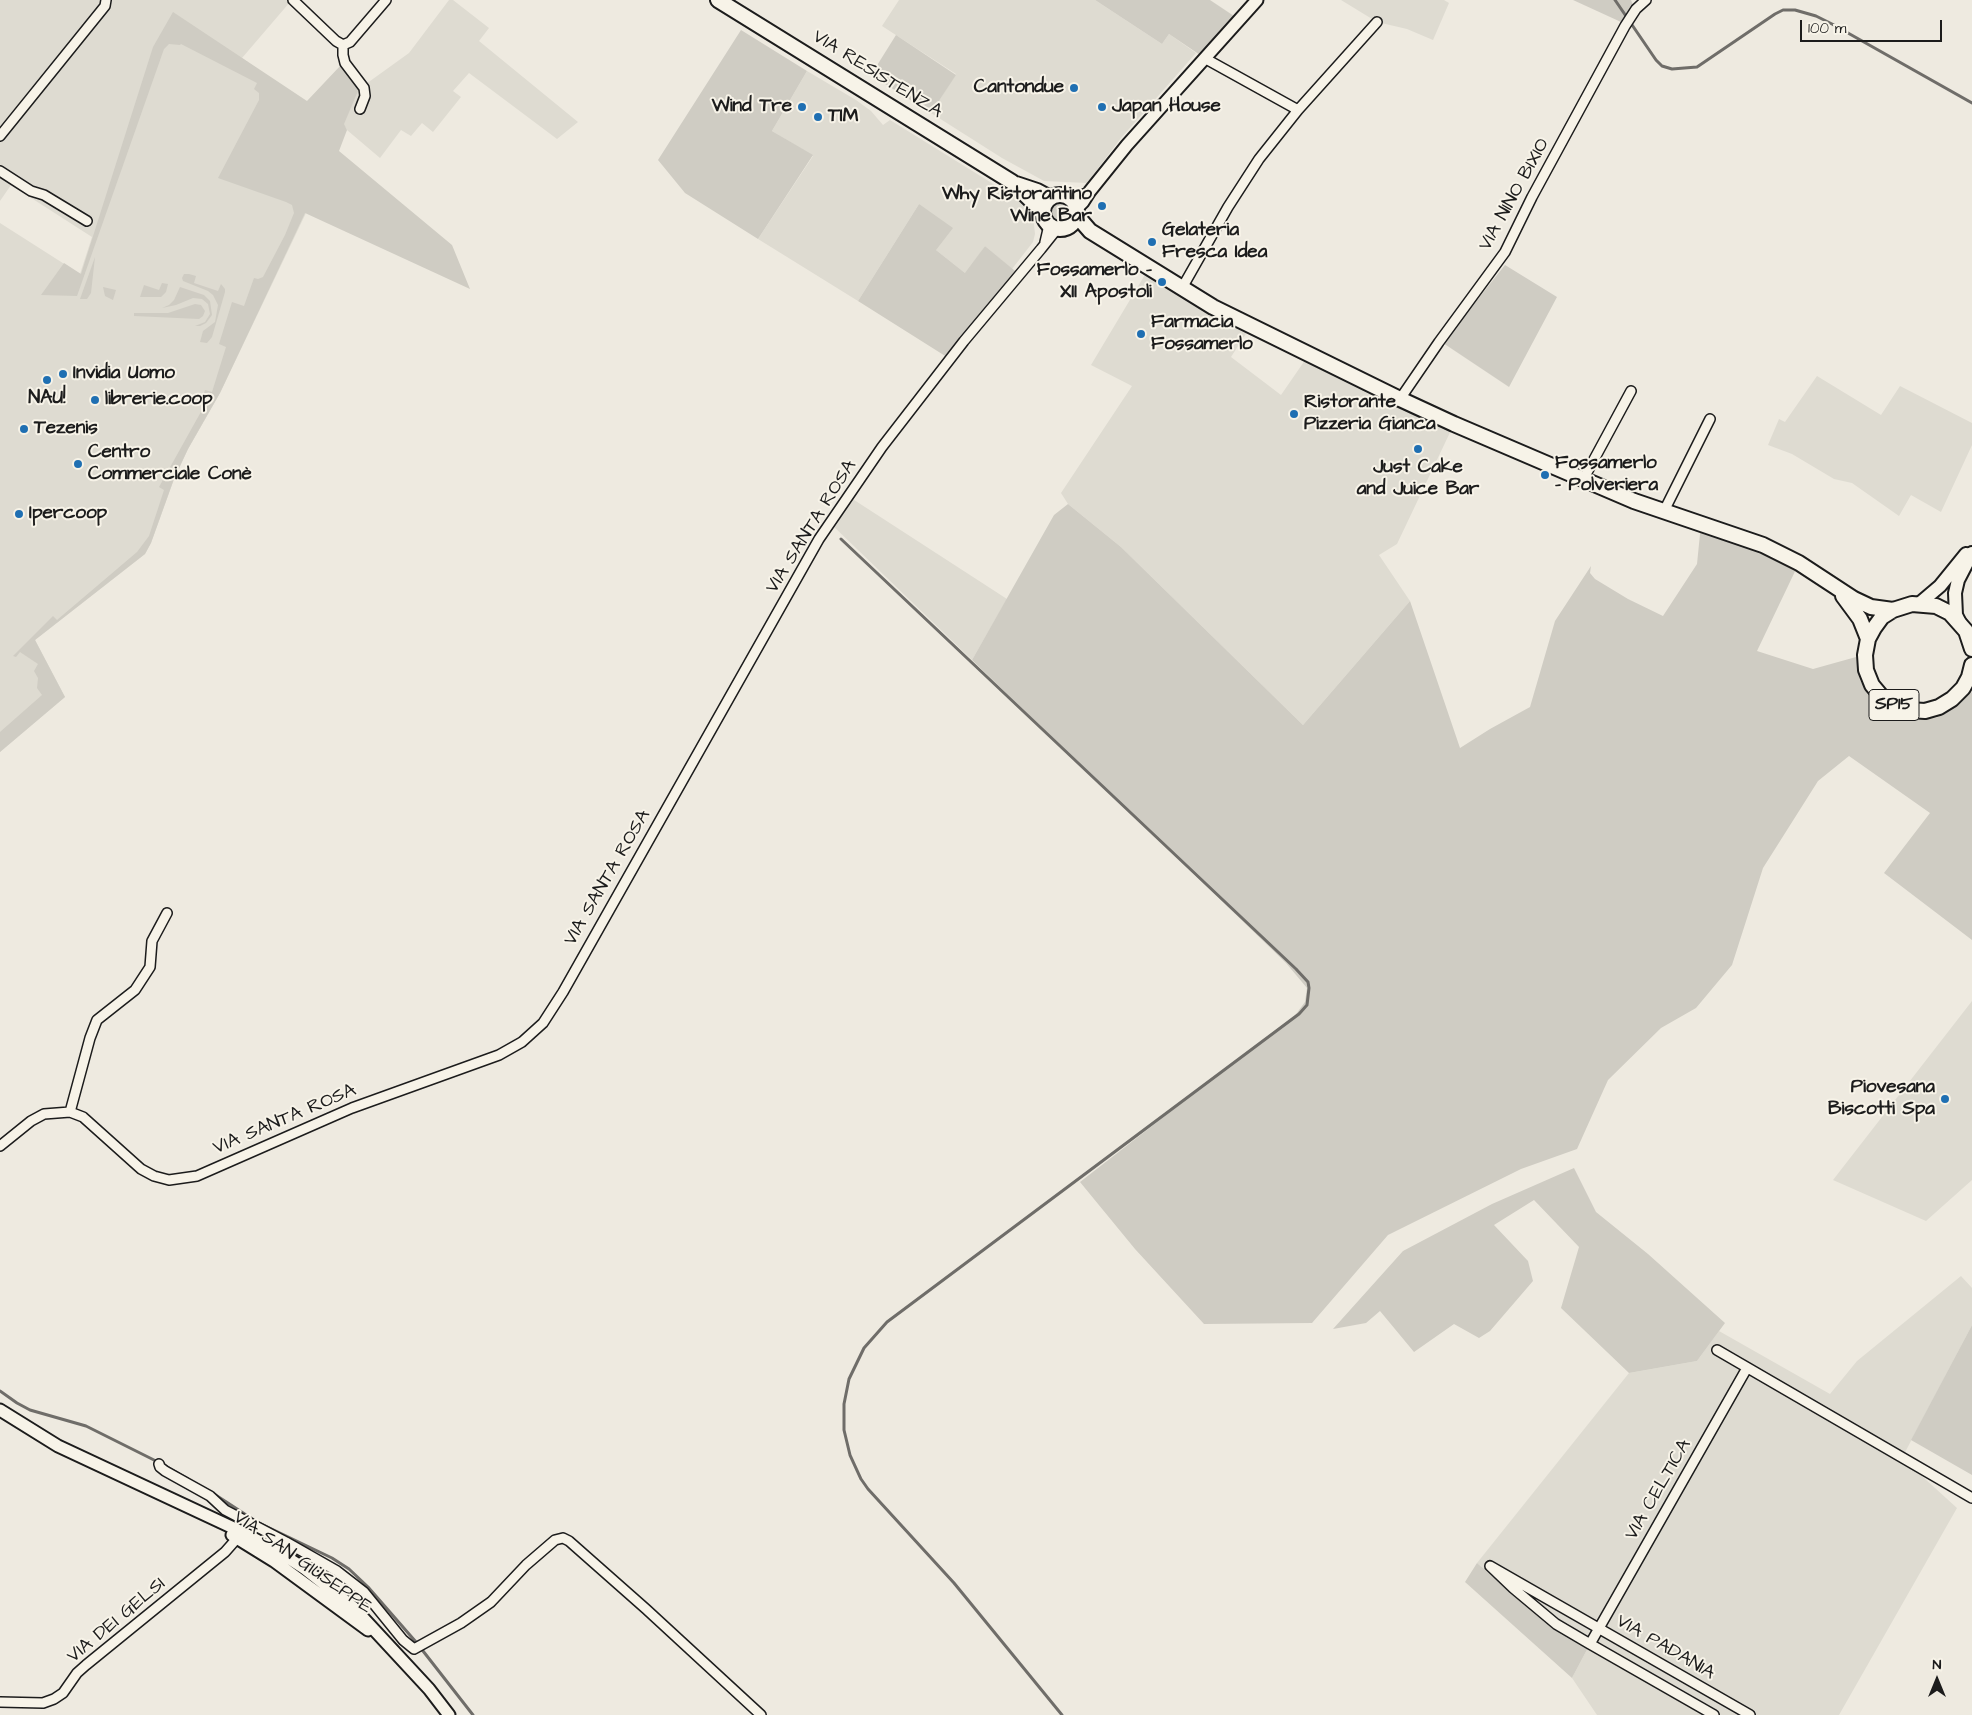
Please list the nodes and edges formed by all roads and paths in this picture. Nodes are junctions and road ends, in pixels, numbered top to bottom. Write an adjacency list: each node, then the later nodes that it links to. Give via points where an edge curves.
1 (106, 0): 12 (street, via 105,6)
2 (293, 0): 8 (street)
3 (386, 0): 8 (street, via 350,42)
4 (718, 0): 14 (main road, VIA RESISTENZA / SP15)
5 (1257, 0): 9 (street)
6 (1646, 0): 22 (street, VIA NINO BIXIO, via 1625,26 1505,252)
7 (1378, 22): 11 (street)
8 (343, 45): 10 (street, via 345,63 364,88)
9 (1206, 59): 11 (street); 17 (street, via 1134,138)
10 (360, 109)
11 (1298, 110): 20 (street, via 1254,167)
12 (0, 136)
13 (0, 171): 18 (street)
14 (1015, 184): 15 (main road, VIA RESISTENZA / SP15); 16 (main road, VIA RESISTENZA / SP15)
15 (1050, 198): 16 (main road); 17 (main road, SP15, via 1060,195)
16 (1043, 212): 19 (main road, SP15, via 1046,222)
17 (1074, 212): 19 (main road, via 1066,228); 20 (main road, SP15, via 1090,231)
18 (88, 221)
19 (1053, 227): 37 (street, VIA SANTA ROSA, via 1044,245 882,447 819,539 562,992 542,1023 522,1042 499,1055 352,1108 198,1176 183,1179 169,1180 141,1169 83,1117)
20 (1182, 288): 22 (main road, SP15, via 1251,326)
21 (1630, 391): 24 (street)
22 (1400, 399): 24 (main road, SP15)
23 (1710, 419): 25 (street)
24 (1584, 478): 25 (main road, SP15)
25 (1664, 511): 28 (main road, SP15, via 1763,546 1798,563)
26 (1972, 546): 29 (main road, via 1940,586)
27 (1972, 553): 31 (main road, via 1958,580 1955,594 1956,615)
28 (1833, 587): 30 (main road, SP15, via 1871,607); 32 (main road, SP15, via 1860,619)
29 (1920, 603): 30 (main road, SP15); 31 (main road, SP15, via 1950,613)
30 (1893, 610): 32 (main road, SP15, via 1882,617)
31 (1962, 625): 33 (main road, SP15)
32 (1868, 639): 35 (main road, SP15, via 1866,670 1872,685 1895,706 1924,711 1946,703)
33 (1972, 649)
34 (1972, 665): 35 (main road, SP15)
35 (1967, 685)
36 (167, 912): 37 (street, via 152,941 150,967 135,990 97,1020)
37 (70, 1112): 38 (street, via 44,1114)
38 (0, 1146)
39 (1717, 1350): 40 (street)
40 (1747, 1368): 43 (street); 47 (street, VIA CELTICA)
41 (0, 1410): 44 (street, VIA SAN GIUSEPPE, via 58,1446)
42 (159, 1464): 45 (street, via 160,1468 210,1496 225,1510)
43 (1972, 1498)
44 (240, 1535): 46 (street, VIA SAN GIUSEPPE, via 279,1552); 49 (street, VIA DEI GELSI, via 225,1552 77,1673 63,1693 43,1703)
45 (337, 1572): 46 (street); 51 (street, via 364,1592 408,1645 419,1646 490,1602 526,1565 555,1540 563,1538)
46 (323, 1589): 50 (street, VIA SAN GIUSEPPE, via 353,1607)
47 (1599, 1629): 48 (street, VIA PADANIA); 48 (street, via 1488,1564 1556,1624); 53 (street, VIA PADANIA)
48 (1590, 1644): 52 (street, VIA PADANIA)
49 (0, 1702)
50 (450, 1715)
51 (761, 1715)
52 (1714, 1715)
53 (1750, 1715)

